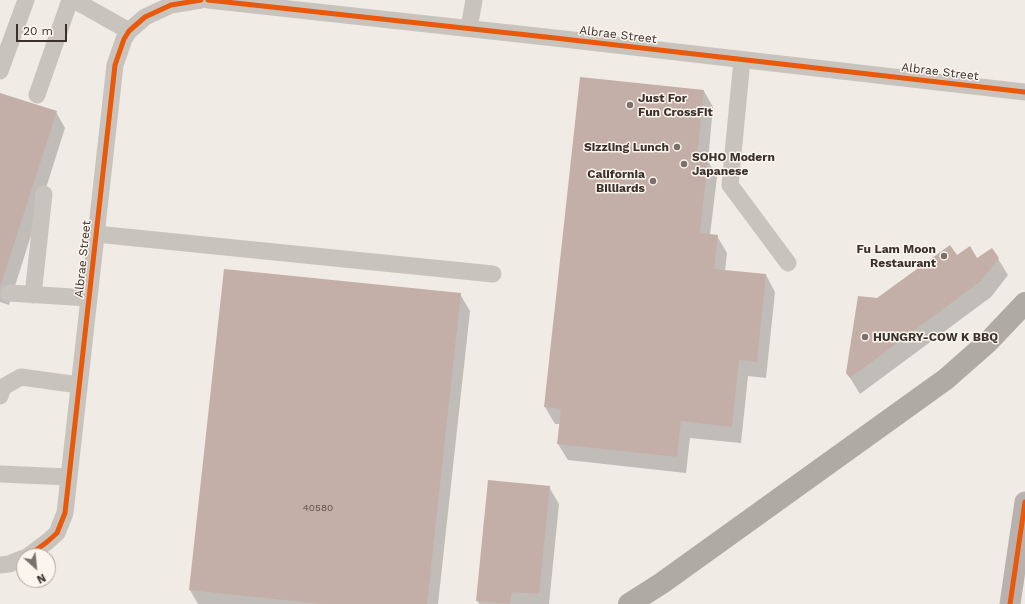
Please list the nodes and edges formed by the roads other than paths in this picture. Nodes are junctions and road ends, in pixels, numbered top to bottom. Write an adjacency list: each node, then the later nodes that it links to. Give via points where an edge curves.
1 (26, 0): 10 (street)
2 (70, 0): 12 (street)
3 (74, 0): 8 (street)
4 (201, 0): 8 (street, Albrae Street, via 171,5 145,18)
5 (208, 0): 7 (street, Albrae Street)
6 (474, 0): 7 (street)
7 (469, 28): 9 (street, Albrae Street)
8 (130, 31): 14 (street, Albrae Street, via 124,39 116,65)
9 (742, 60): 11 (street, Albrae Street); 15 (street, via 730,185)
10 (0, 71)
11 (1025, 92)
12 (37, 95)
13 (44, 194): 18 (street)
14 (96, 234): 16 (street); 19 (street, Albrae Street)
15 (788, 263)
16 (493, 274)
17 (9, 293): 18 (street)
18 (33, 295): 19 (street)
19 (89, 298): 21 (street, Albrae Street)
20 (1025, 303): 29 (highway, via 988,342 946,379)
21 (79, 385): 22 (street, via 21,378 3,387); 24 (street, Albrae Street)
22 (0, 396)
23 (0, 474): 24 (street)
24 (69, 476): 26 (street, Albrae Street, via 65,513 57,533)
25 (1025, 502): 30 (main road)
26 (39, 548)
27 (16, 561): 28 (street)
28 (0, 565)
29 (629, 604)
30 (1010, 604)

